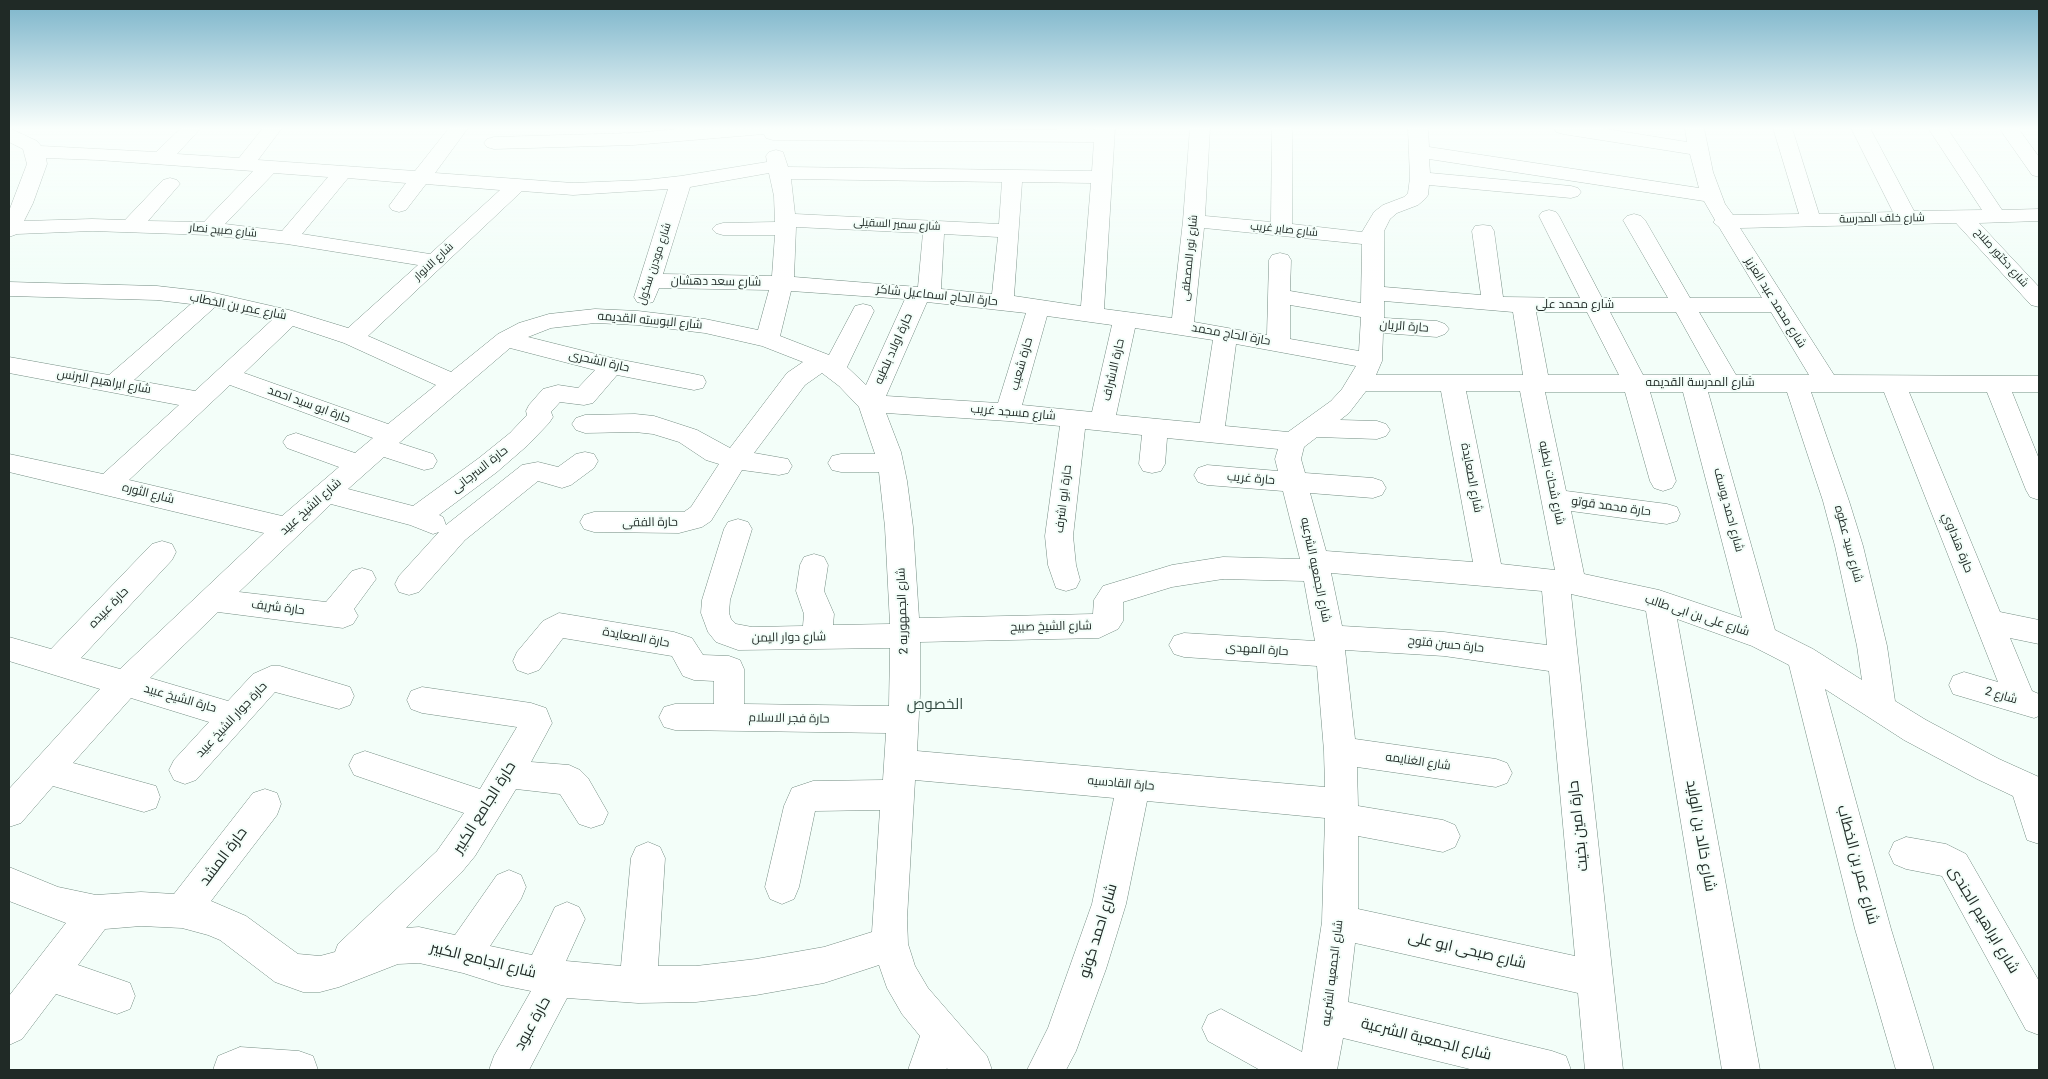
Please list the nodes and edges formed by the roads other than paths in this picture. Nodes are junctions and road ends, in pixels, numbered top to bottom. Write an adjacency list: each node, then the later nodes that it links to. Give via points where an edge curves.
1 (29, 178): 21 (street)
2 (258, 178): 37 (street)
3 (338, 178): 41 (street)
4 (413, 178): 17 (street)
5 (711, 178): 18 (street)
6 (780, 178): 32 (street)
7 (1012, 178): 39 (street)
8 (1102, 178): 60 (street)
9 (1197, 178): 31 (street, شارع نور المصطفى)
10 (1282, 178): 38 (street)
11 (1418, 178): 42 (street, via 1418,195 1381,216 1373,231)
12 (1559, 178): 23 (street, شارع خلف المدرسة)
13 (1707, 178): 23 (street, شارع محمد عبد العزيز)
14 (1798, 178): 30 (street)
15 (1886, 178): 28 (street)
16 (1971, 178): 27 (street)
17 (420, 179): 20 (street); 22 (street)
18 (682, 182): 20 (street, via 600,188); 45 (street, شارع مودرن سكول)
19 (170, 184): 33 (street)
20 (516, 186): 44 (street, شارع الانوار)
21 (16, 202): 36 (street)
22 (399, 206)
23 (1717, 207): 30 (street, شارع خلف المدرسة); 56 (street, شارع محمد عبد العزيز)
24 (2039, 215): 27 (street, شارع خلف المدرسة)
25 (1549, 216): 54 (street)
26 (1962, 216): 27 (street, شارع خلف المدرسة); 28 (street, شارع خلف المدرسة); 51 (street, شارع دكتور صلاح)
27 (1996, 216)
28 (1907, 218): 30 (street, شارع خلف المدرسة)
29 (1634, 220): 55 (street)
30 (1811, 220)
31 (1194, 221): 38 (street, شارع صابر غريب); 65 (street, شارع نور المصطفى)
32 (786, 224): 34 (street, شارع سمير السقيلى); 35 (street, شارع سمير السقيلى); 46 (street)
33 (132, 226): 36 (street, شارع صبيح نصار); 37 (street, شارع صبيح نصار)
34 (934, 227): 39 (street, شارع سمير السقيلى); 48 (street, حارة اولاد بلطيه)
35 (723, 229)
36 (10, 230)
37 (209, 230): 41 (street, شارع صبيح نصار)
38 (1281, 230): 42 (street, شارع صابر غريب)
39 (1009, 231): 52 (street)
40 (1483, 231): 53 (street)
41 (287, 238): 44 (street, شارع صبيح نصار)
42 (1373, 239): 58 (street)
43 (1280, 260): 49 (street)
44 (435, 261): 68 (street, شارع الانوار)
45 (650, 281): 46 (street, شارع سعد دهشان); 63 (street, شارع مودرن سكول)
46 (782, 283): 48 (street, حارة الحاج اسماعيل شاكر); 70 (street)
47 (9, 289): 50 (street, شارع عمر بن الخطاب, via 102,290)
48 (924, 294): 52 (street, حارة الحاج اسماعيل شاكر); 91 (street, حارة اولاد بلطيه)
49 (1279, 296): 58 (street); 71 (street)
50 (210, 299): 62 (street, شارع عمر بن الخطاب); 81 (street)
51 (2039, 300)
52 (1002, 302): 60 (street, حارة الحاج اسماعيل شاكر)
53 (1494, 304): 57 (street, شارع محمد على); 58 (street, شارع محمد على)
54 (1594, 304): 55 (street, شارع محمد على); 57 (street, شارع محمد على); 82 (street)
55 (1682, 304): 56 (street, شارع محمد على); 84 (street)
56 (1776, 304): 86 (street, شارع محمد عبد العزيز)
57 (1523, 305): 80 (street, شارع شحات بلطيه)
58 (1372, 310): 66 (street, حارة الريان); 75 (street)
59 (862, 311): 73 (street)
60 (1092, 314): 64 (street, حارة الحاج محمد)
61 (1036, 315): 92 (street, حارة شعيب)
62 (289, 317): 68 (street, شارع عمر بن الخطاب); 76 (street)
63 (638, 318): 69 (street, شارع البوسته القديمه, via 573,317 527,328); 70 (street, شارع البوسته القديمه, via 705,326)
64 (1125, 318): 65 (street, حارة الحاج محمد); 94 (street, حارة الاشراف)
65 (1182, 327): 67 (street, حارة الحاج محمد)
66 (1437, 329)
67 (1226, 334): 71 (street, حارة الحاج محمد); 98 (street)
68 (352, 338): 78 (street, شارع عمر بن الخطاب)
69 (506, 339): 74 (street, حارة الشحرى); 78 (street, شارع الشيخ عبيد)
70 (767, 340): 73 (street, شارع الجمهوريه 2, via 787,345)
71 (1278, 343): 75 (street, حارة الحاج محمد)
72 (9, 365): 81 (street, شارع ابراهيم البرنس)
73 (828, 365): 91 (street, شارع الجمهوريه 2, via 848,380); 103 (street, حارة الفقى, via 796,379)
74 (612, 366): 77 (street, حارة الشحرى); 120 (street, حارة السرجانى, via 584,396 552,395 538,411 539,418 519,439)
75 (1365, 372): 79 (street, شارع المدرسة القديمه); 99 (street, via 1340,407)
76 (226, 375): 90 (street); 102 (street, حارة ابو سيد احمد)
77 (694, 382)
78 (454, 383): 102 (street, شارع الشيخ عبيد)
79 (1452, 383): 80 (street, شارع المدرسة القديمه); 128 (street, شارع الصعايدة)
80 (1534, 383): 82 (street, شارع المدرسة القديمه); 118 (street, شارع شحات بلطيه)
81 (114, 384): 90 (street, شارع ابراهيم البرنس)
82 (1635, 384): 83 (street, شارع المدرسة القديمه); 112 (street)
83 (1693, 384): 84 (street, شارع المدرسة القديمه); 139 (street, شارع احمد يوسف)
84 (1728, 384): 85 (street, شارع المدرسة القديمه)
85 (1796, 384): 86 (street, شارع المدرسة القديمه); 152 (street, شارع سيد عطوه, via 1849,546 1872,646)
86 (1826, 384): 87 (street, شارع المدرسة القديمه)
87 (1893, 384): 88 (street, شارع المدرسة القديمه); 135 (street, حارة هنداوي)
88 (1996, 384): 89 (street, شارع المدرسة القديمه); 100 (street)
89 (2039, 384)
90 (200, 400): 114 (street)
91 (870, 404): 92 (street, شارع مسجد غريب); 108 (street, شارع الجمهوريه 2)
92 (1008, 412): 93 (street, شارع مسجد غريب)
93 (1074, 419): 94 (street, شارع مسجد غريب); 130 (street, حارة ابو اشرف, via 1059,536)
94 (1102, 422): 96 (street, شارع مسجد غريب)
95 (586, 424): 103 (street, via 635,423 672,429)
96 (1155, 428): 98 (street, شارع مسجد غريب); 109 (street)
97 (1377, 430): 99 (street, شارع مسجد غريب)
98 (1211, 434): 99 (street, شارع مسجد غريب)
99 (1303, 435): 113 (street, شارع الجمعيه الشرعيه, via 1289,450)
100 (2029, 439): 116 (street)
101 (296, 442): 102 (street)
102 (377, 448): 104 (street); 117 (street, شارع الشيخ عبيد)
103 (734, 460): 110 (street); 121 (street, حارة الفقى, via 701,514 692,520 680,523)
104 (424, 461)
105 (585, 461): 124 (street, via 562,478 530,472)
106 (9, 463): 114 (street, شارع الثوره)
107 (841, 463): 108 (street)
108 (890, 463): 137 (street, شارع الجمهوريه 2, via 899,527)
109 (1154, 464)
110 (779, 466)
111 (1207, 475): 113 (street, حارة غريب)
112 (1663, 481)
113 (1294, 483): 115 (street, حارة غريب); 127 (street, شارع الجمعيه الشرعيه)
114 (108, 485): 122 (street, شارع الثوره)
115 (1374, 488)
116 (2039, 490)
117 (326, 493): 120 (street); 122 (street, شارع الشيخ عبيد)
118 (1554, 499): 119 (street, حارة محمد قوتو); 131 (street, شارع شحات بلطيه)
119 (1667, 514)
120 (417, 517): 124 (street)
121 (594, 522)
122 (287, 528): 133 (street, شارع الشيخ عبيد)
123 (738, 529): 138 (street, شارع دوار اليمن, via 716,600 718,624 726,633 738,638)
124 (455, 533): 132 (street)
125 (162, 552): 146 (street, حارة عبيده)
126 (814, 565): 138 (street, via 810,592 819,614)
127 (1316, 566): 128 (street, شارع على بن ابى طالب); 137 (street, شارع الشيخ صبيح, via 1223,568 1172,576 1113,594 1108,600 1108,621 1099,626); 141 (street, شارع الجمعيه الشرعيه)
128 (1489, 574): 131 (street, شارع على بن ابى طالب)
129 (362, 579): 133 (street, حارة شريف, via 338,615)
130 (1066, 580)
131 (1563, 582): 134 (street, شارع على بن ابى طالب); 144 (street, حارة امين بخيت)
132 (409, 584)
133 (213, 600): 147 (street, شارع الشيخ عبيد)
134 (1659, 602): 139 (street, شارع على بن ابى طالب); 206 (street, شارع خالد بن الوليد)
135 (1989, 622): 136 (street); 151 (street, حارة هنداوي)
136 (2039, 632)
137 (905, 633): 138 (street, شارع دوار اليمن); 156 (street, شارع الجمهوريه 2)
138 (817, 637)
139 (1762, 637): 143 (street, شارع على بن ابى طالب)
140 (1184, 645): 141 (street, حارة المهدى)
141 (1330, 646): 144 (street, حارة حسن فتوح, via 1444,644); 157 (street, شارع الجمعيه الشرعيه)
142 (10, 651): 146 (street)
143 (1802, 658): 152 (street, شارع على بن ابى طالب); 207 (street, شارع عمر بن الخطاب)
144 (1562, 660): 188 (street, حارة امين بخيت)
145 (528, 661): 155 (street, حارة الصعايدة, via 559,625 674,644 682,647 694,667 729,669)
146 (57, 663): 147 (street)
147 (125, 683): 153 (street, حارة الشيخ عبيد); 159 (street, شارع الشيخ عبيد)
148 (1964, 685): 151 (street, شارع 2)
149 (339, 696): 153 (street, حارة جوار الشيخ عبيد, via 271,679)
150 (422, 700): 162 (street, حارة الجامع الكبير, via 536,718)
151 (2030, 704)
152 (1881, 709): 165 (street, شارع على بن ابى طالب, via 1950,750)
153 (235, 716): 160 (street, حارة جوار الشيخ عبيد)
154 (675, 718): 155 (street, حارة فجر الاسلام)
155 (730, 718): 156 (street, حارة فجر الاسلام)
156 (903, 720): 163 (street, شارع الجمهوريه 2)
157 (1340, 751): 161 (street, شارع الغنايمه); 169 (street, شارع الجمعيه الشرعيه)
158 (364, 766): 168 (street)
159 (47, 770): 166 (street); 170 (street, شارع الشيخ عبيد)
160 (186, 770)
161 (1496, 773)
162 (508, 774): 168 (street, حارة الجامع الكبير); 171 (street, via 569,780)
163 (900, 779): 164 (street, حارة القادسيه); 178 (street, via 804,799); 183 (street, شارع الجمهوريه 2, via 888,918)
164 (1133, 785): 169 (street, حارة القادسيه); 201 (street, شارع احمد كوتو, via 1109,904 1063,1038)
165 (2033, 789): 172 (street)
166 (144, 797)
167 (265, 804): 179 (street, حارة المشد)
168 (487, 806): 185 (street, حارة الجامع الكبير, via 449,862)
169 (1342, 811): 173 (street, حارة القادسيه); 182 (street, شارع الجمعيه الشرعيه)
170 (9, 812)
171 (591, 813)
172 (2039, 829)
173 (1443, 836)
174 (1906, 853): 192 (street, شارع ابراهيم الجندى, via 1946,860 1954,865)
175 (648, 858): 189 (street)
176 (9, 883): 180 (street, شارع الجامع الكبير, via 58,904)
177 (509, 887): 184 (street)
178 (782, 887)
179 (182, 911): 180 (street, شارع الجامع الكبير); 185 (street, شارع الجامع الكبير, via 233,928 288,970 320,974)
180 (96, 912): 186 (street)
181 (567, 919): 187 (street, حارة عبود)
182 (1340, 922): 188 (street, شارع صبحى ابو على); 191 (street, شارع الجمعيه الشرعيه)
183 (890, 944): 189 (street, شارع الجامع الكبير, via 824,965 756,977 696,984); 195 (street, شارع الجمهوريه 2, via 900,975 915,1001)
184 (463, 955): 185 (street, شارع الجامع الكبير, via 419,945 398,946); 187 (street, شارع الجامع الكبير)
185 (339, 969)
186 (49, 974): 190 (street); 193 (street)
187 (550, 977): 189 (street, شارع الجامع الكبير); 198 (street, حارة عبود)
188 (1595, 979): 205 (street, حارة امين بخيت)
189 (638, 985)
190 (117, 996)
191 (1328, 1016): 203 (street, شارع الجمعيه الشرعيه); 204 (street, شارع الجمعية الشرعية)
192 (2039, 1017)
193 (9, 1026)
194 (1221, 1028): 202 (street)
195 (941, 1031): 199 (street); 200 (street, شارع الجمهوريه 2)
196 (232, 1070): 197 (street, via 242,1066)
197 (299, 1070)
198 (508, 1070)
199 (927, 1070)
200 (973, 1070)
201 (1046, 1070)
202 (1298, 1070)
203 (1318, 1070)
204 (1552, 1070)
205 (1604, 1070)
206 (1741, 1070)
207 (1915, 1070)

